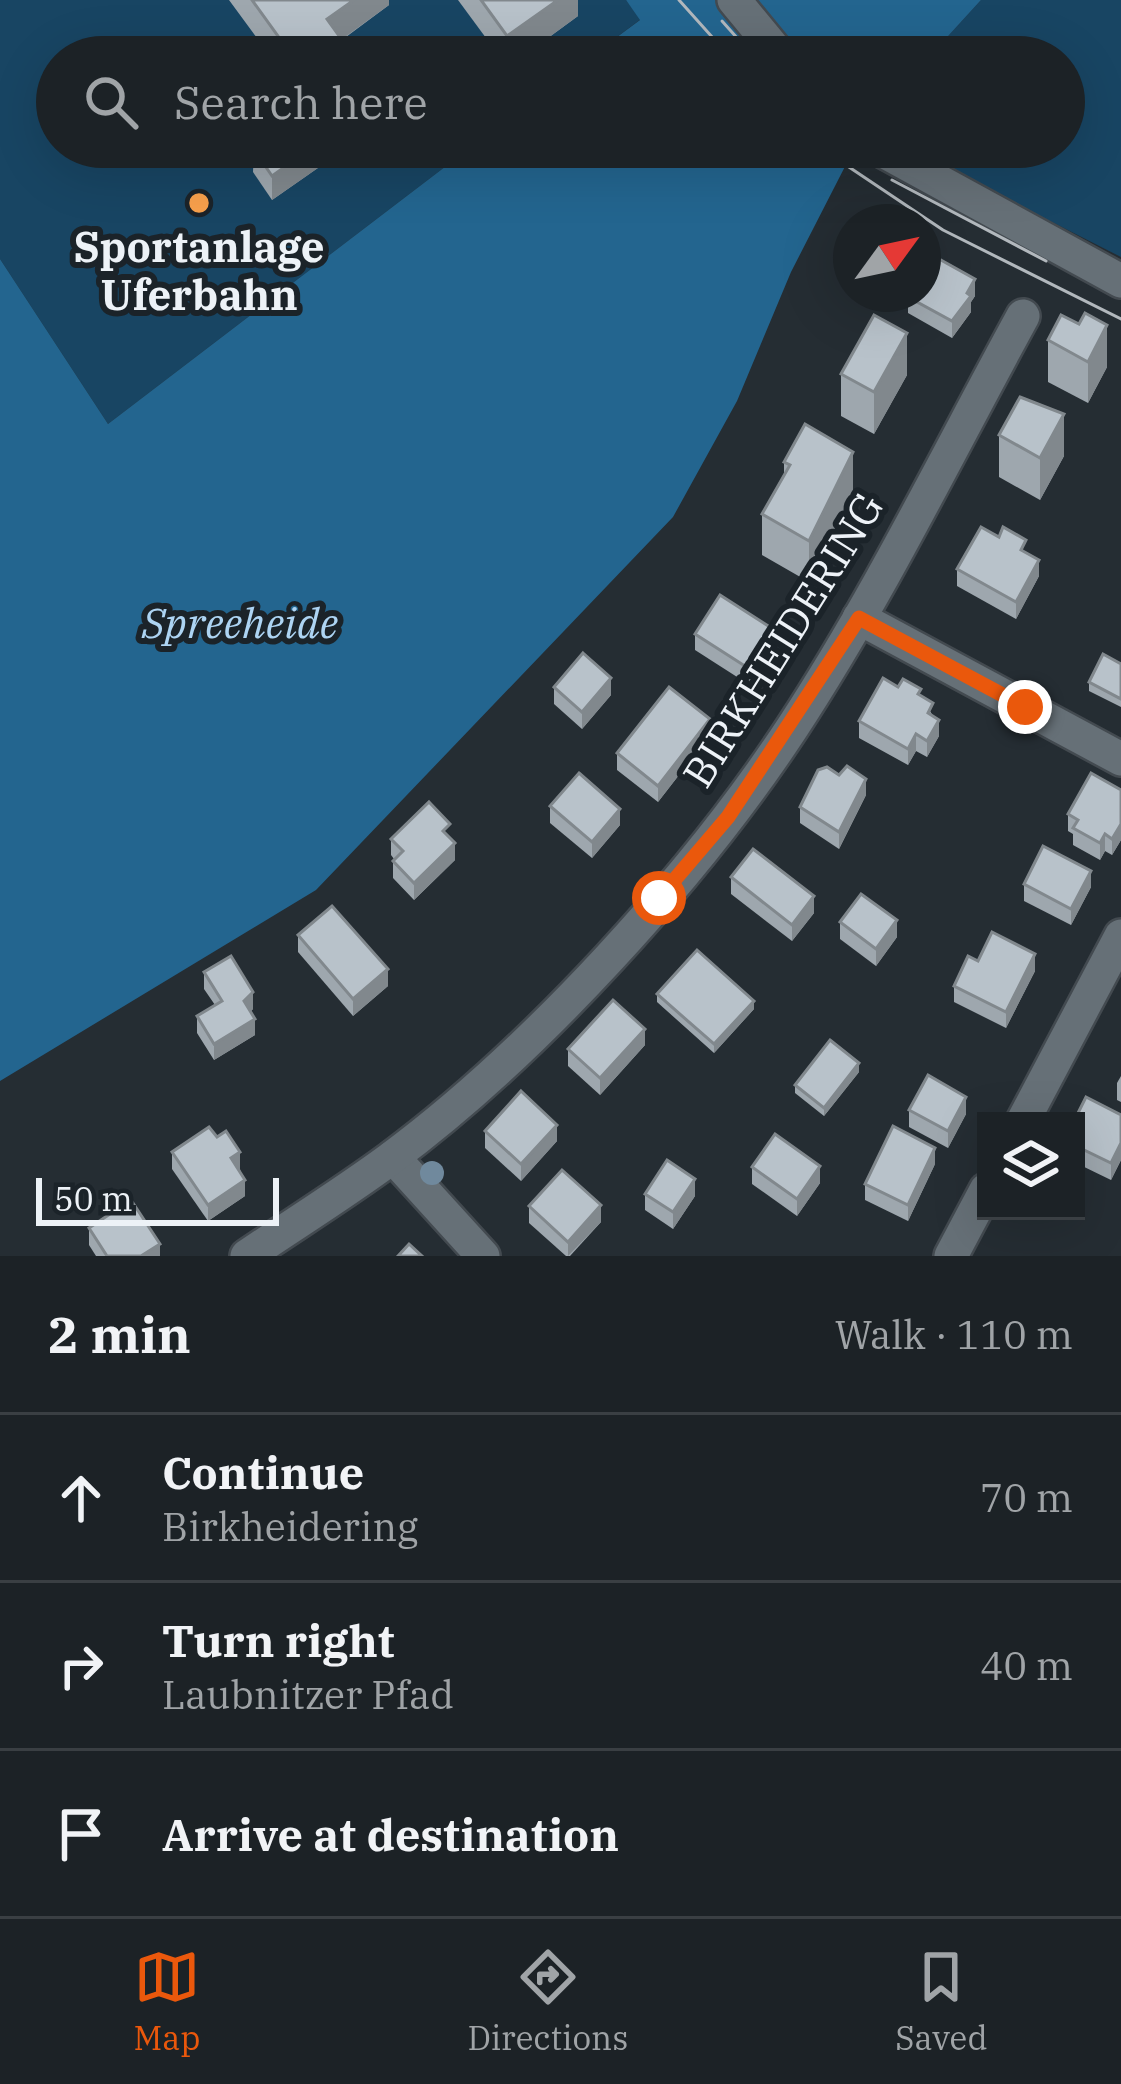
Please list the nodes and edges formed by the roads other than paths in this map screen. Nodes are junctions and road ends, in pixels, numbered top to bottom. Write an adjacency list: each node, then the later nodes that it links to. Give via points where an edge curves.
1 (734, 0): 2 (street)
2 (764, 36)
3 (914, 168): 4 (street)
4 (1121, 281)
5 (1023, 316): 6 (street, BIRKHEIDERING)
6 (859, 618): 7 (street); 10 (street, BIRKHEIDERING, via 728,817 648,912 539,1028)
7 (1121, 759)
8 (1121, 936): 9 (street)
9 (1028, 1112)
10 (393, 1157): 12 (street, BIRKHEIDERING); 13 (street)
11 (977, 1207): 14 (street)
12 (247, 1256)
13 (483, 1256)
14 (951, 1256)

